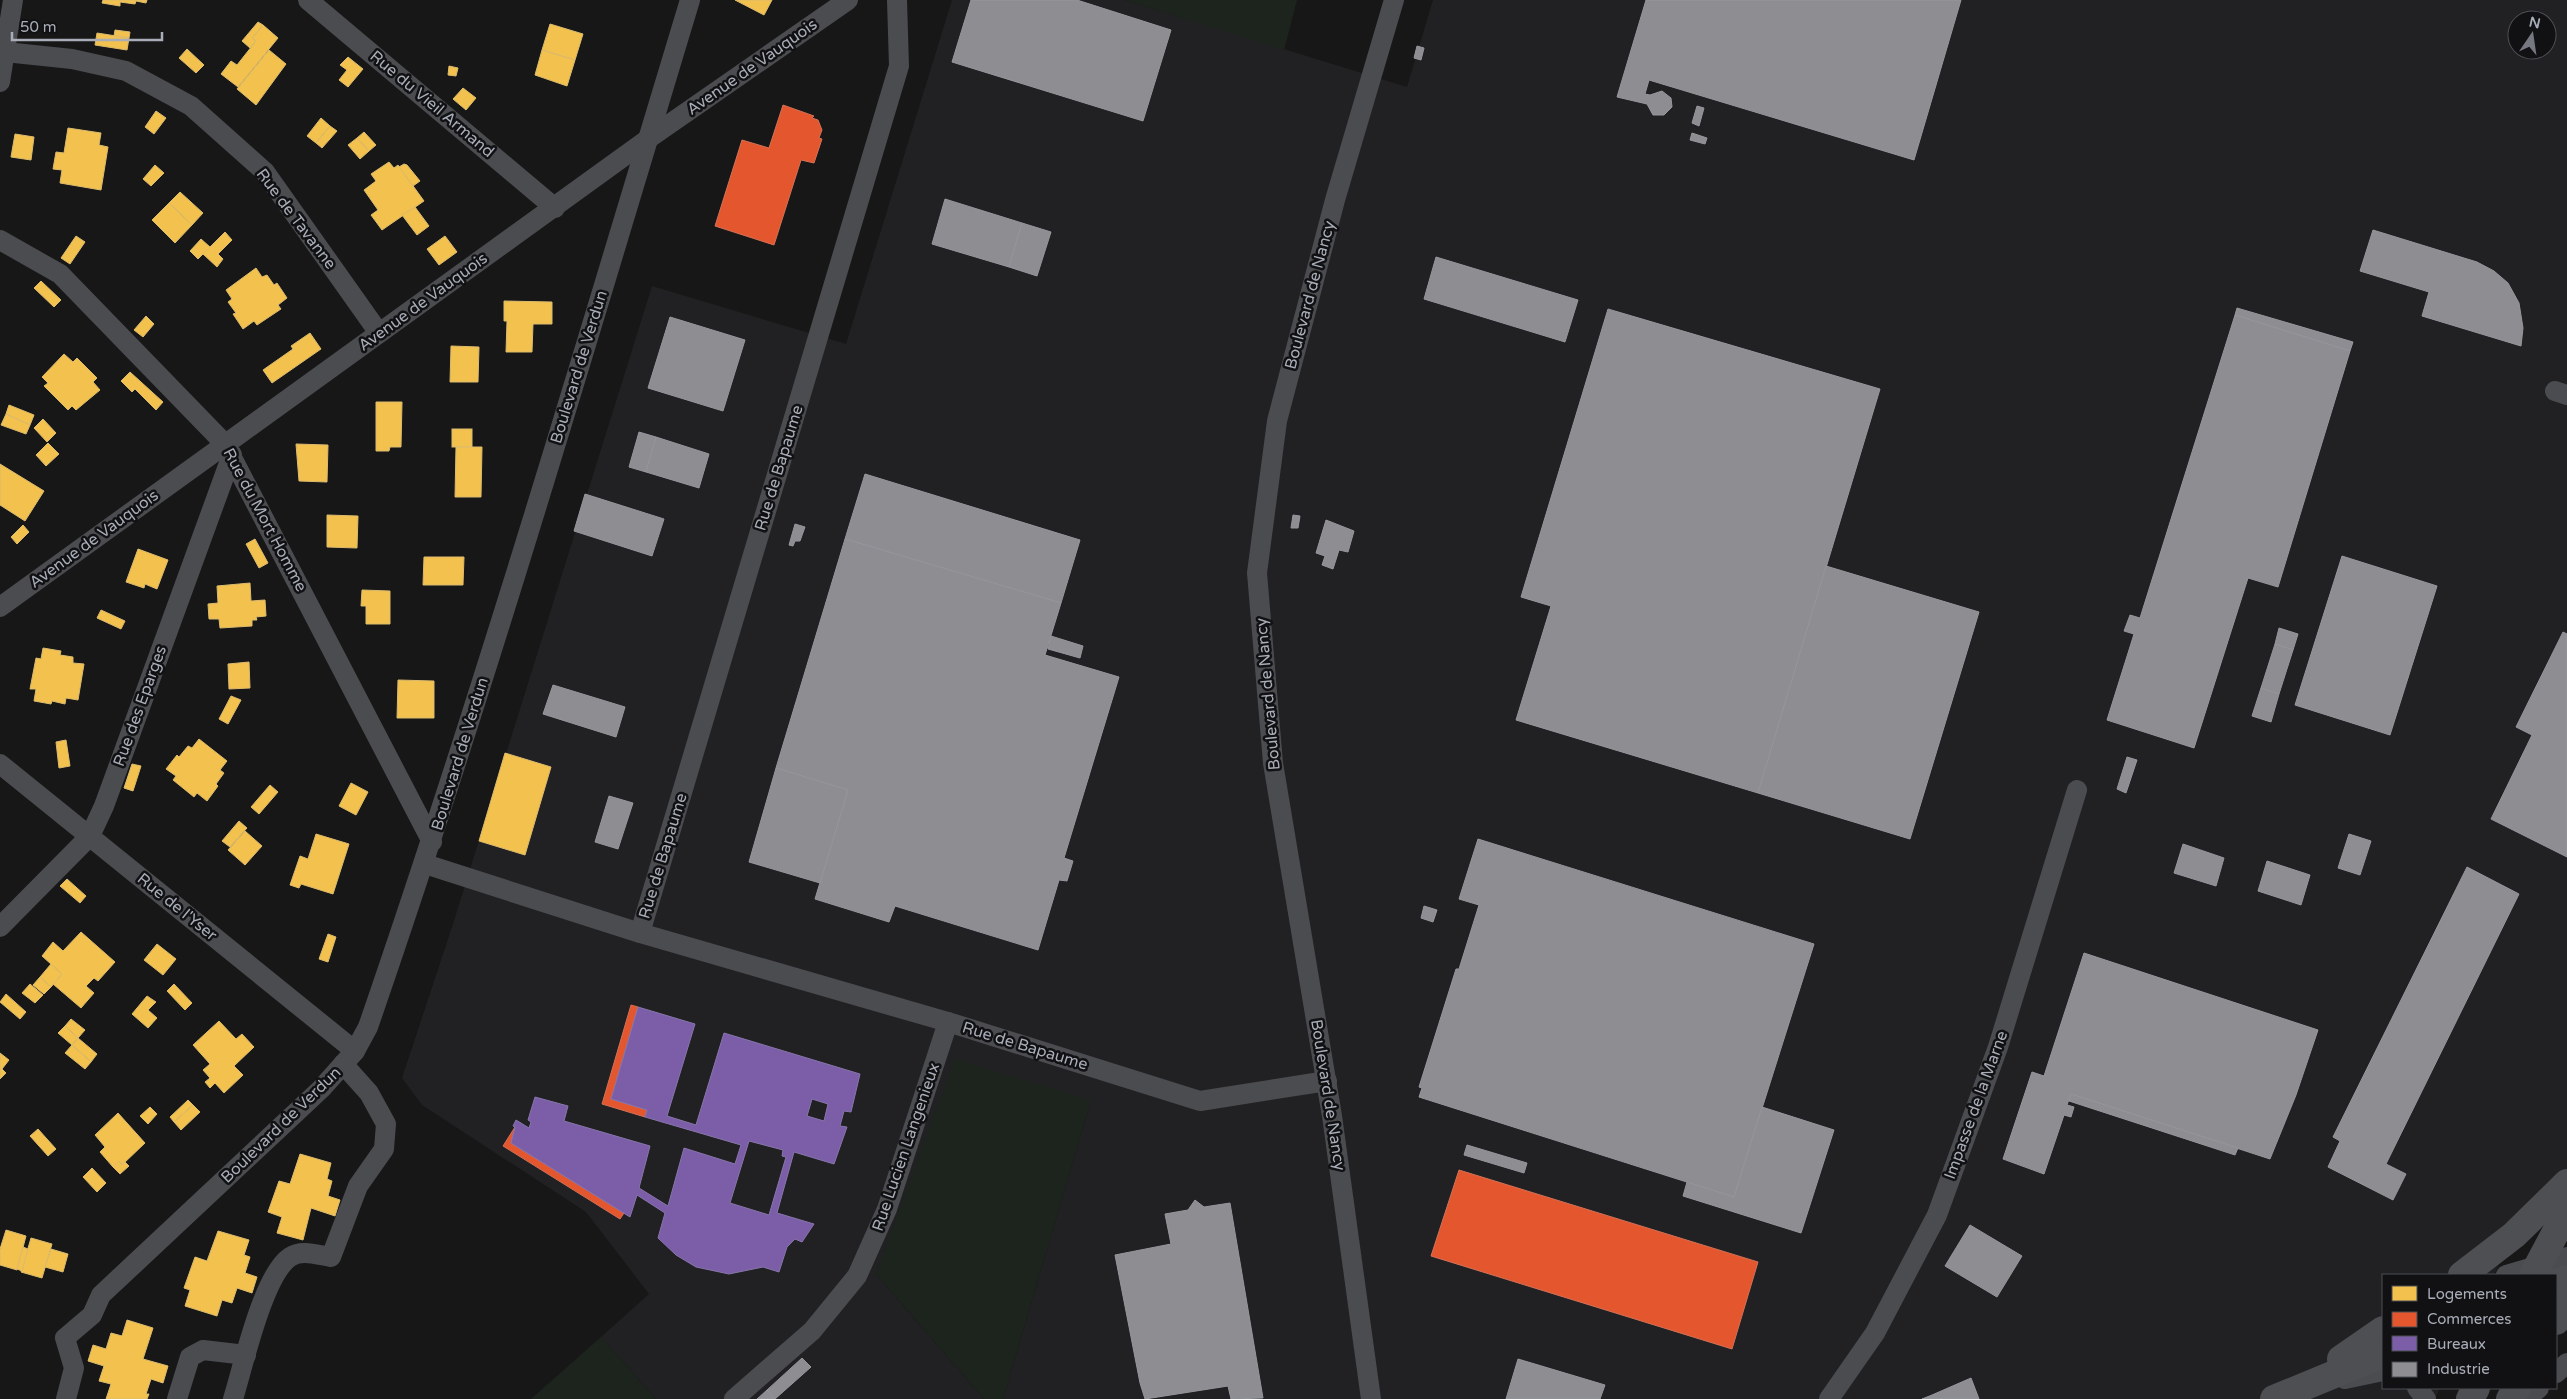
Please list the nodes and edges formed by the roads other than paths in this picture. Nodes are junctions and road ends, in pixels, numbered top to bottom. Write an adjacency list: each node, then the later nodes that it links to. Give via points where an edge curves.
1 (13, 0): 7 (street)
2 (308, 0): 10 (street, Rue du Vieil Armand)
3 (690, 0): 9 (street, Boulevard de Verdun)
4 (848, 0): 9 (street, Avenue de Vauquois)
5 (897, 0): 21 (street, Rue de Bapaume, via 899,66)
6 (1394, 0): 24 (street, Boulevard de Nancy, via 1335,200 1277,421 1257,573 1273,763)
7 (5, 52): 8 (street); 12 (street, Rue de Tavanne, via 72,59 126,72 191,106 265,172)
8 (0, 82)
9 (648, 139): 10 (street, Avenue de Vauquois); 18 (street, Boulevard de Verdun)
10 (555, 208): 12 (street, Avenue de Vauquois)
11 (0, 240): 13 (street, Rue du Mort Homme, via 60,274)
12 (379, 333): 13 (street, Avenue de Vauquois)
13 (228, 450): 14 (street, Avenue de Vauquois); 17 (street, Rue des Eparges, via 104,806); 18 (street, Rue du Mort Homme)
14 (0, 607)
15 (0, 764): 17 (street, Rue de l'Yser)
16 (2076, 790): 44 (street, Impasse de la Marne, via 1998,1047 1937,1215 1875,1333)
17 (90, 836): 20 (street, Rue des Eparges); 23 (street, Rue de l'Yser)
18 (432, 842): 19 (street, Boulevard de Verdun)
19 (425, 864): 21 (street, Rue de Bapaume); 23 (street, Boulevard de Verdun, via 368,1027)
20 (0, 927)
21 (640, 933): 22 (street, Rue de Bapaume)
22 (948, 1022): 24 (street, Rue de Bapaume, via 1200,1101); 42 (street, Rue Lucien Langenieux, via 887,1209 858,1276 812,1331)
23 (349, 1058): 33 (street, Rue de l'Yser, via 386,1124 384,1149 358,1186 331,1257 304,1252 290,1257 275,1273); 39 (street, Boulevard de Verdun, via 321,1089 101,1295 92,1315 65,1338 74,1368)
24 (1327, 1082): 43 (street, Boulevard de Nancy)
25 (2567, 1183): 28 (main road, via 2514,1235)
26 (2567, 1211): 29 (main road)
27 (2567, 1257): 30 (street)
28 (2463, 1274)
29 (2542, 1274)
30 (2543, 1274)
31 (2382, 1331): 38 (main road)
32 (2382, 1354): 38 (main road)
33 (246, 1355): 40 (street, via 203,1350 190,1357); 41 (street)
34 (2567, 1362): 36 (street)
35 (2382, 1371): 38 (street)
36 (2557, 1372)
37 (2538, 1389): 45 (street)
38 (2285, 1394)
39 (66, 1399)
40 (177, 1399)
41 (233, 1399)
42 (734, 1399)
43 (1371, 1399)
44 (1829, 1399)
45 (2526, 1399)

